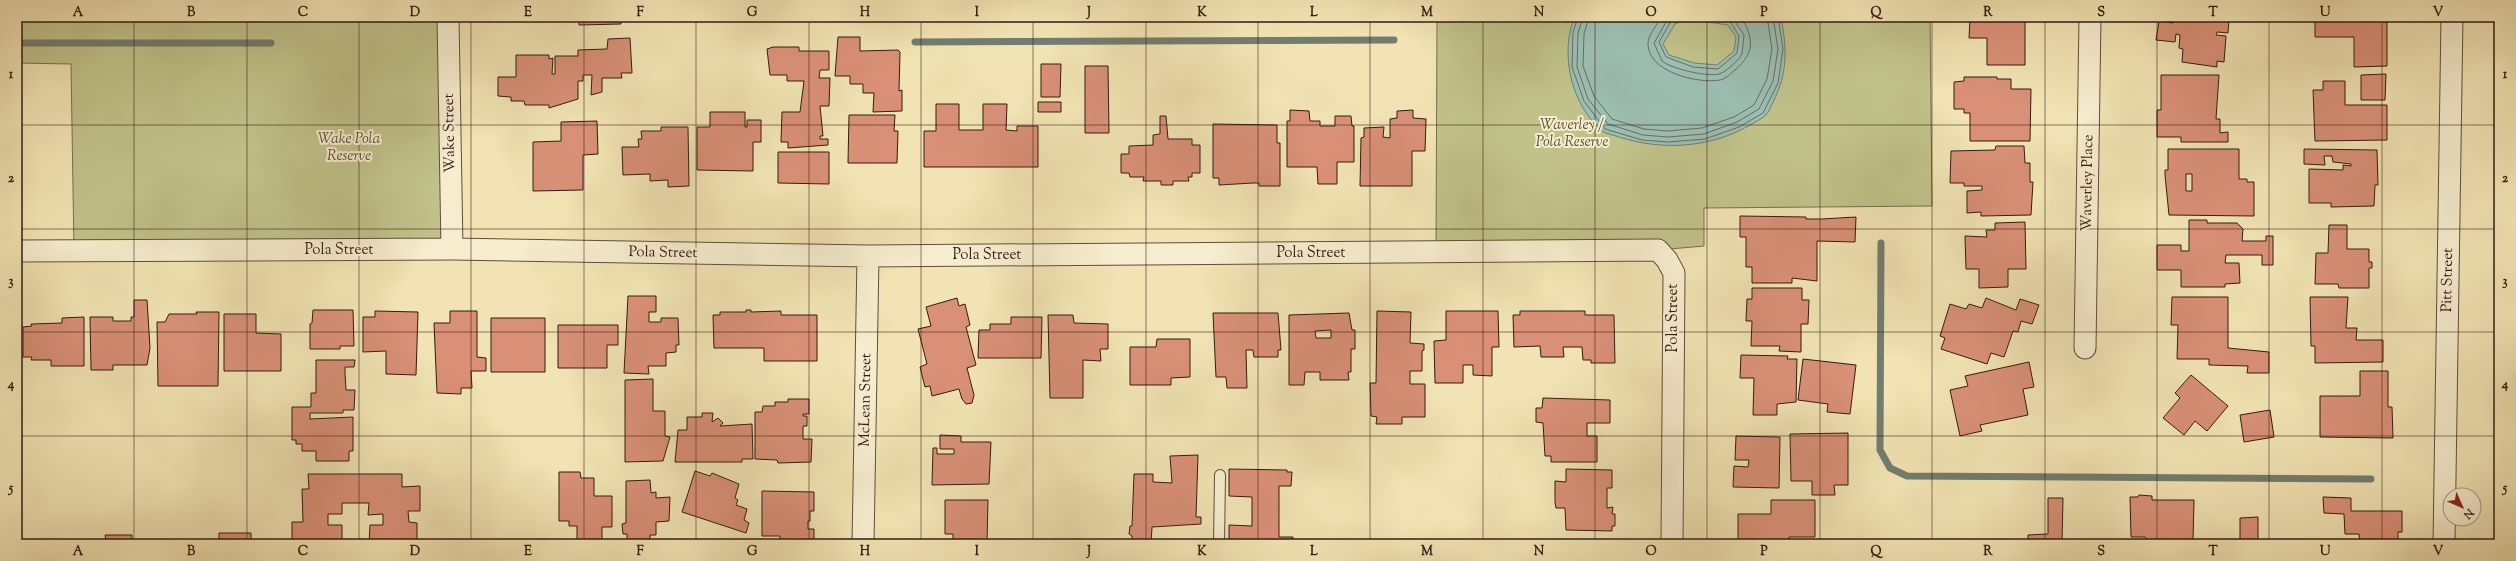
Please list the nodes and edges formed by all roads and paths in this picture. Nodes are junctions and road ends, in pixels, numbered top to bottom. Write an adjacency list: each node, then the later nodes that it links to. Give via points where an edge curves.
1 (448, 17): 4 (street, Wake Street)
2 (2090, 17): 7 (street, Waverley Place)
3 (2452, 17): 12 (street, Pitt Street)
4 (452, 249): 5 (street, Pola Street); 6 (street, Pola Street)
5 (17, 251)
6 (868, 256): 9 (street, McLean Street); 11 (street, Pola Street, via 1658,250 1674,273)
7 (2085, 348)
8 (1220, 475): 10 (lane)
9 (863, 544)
10 (1219, 544)
11 (1672, 544)
12 (2444, 544)

